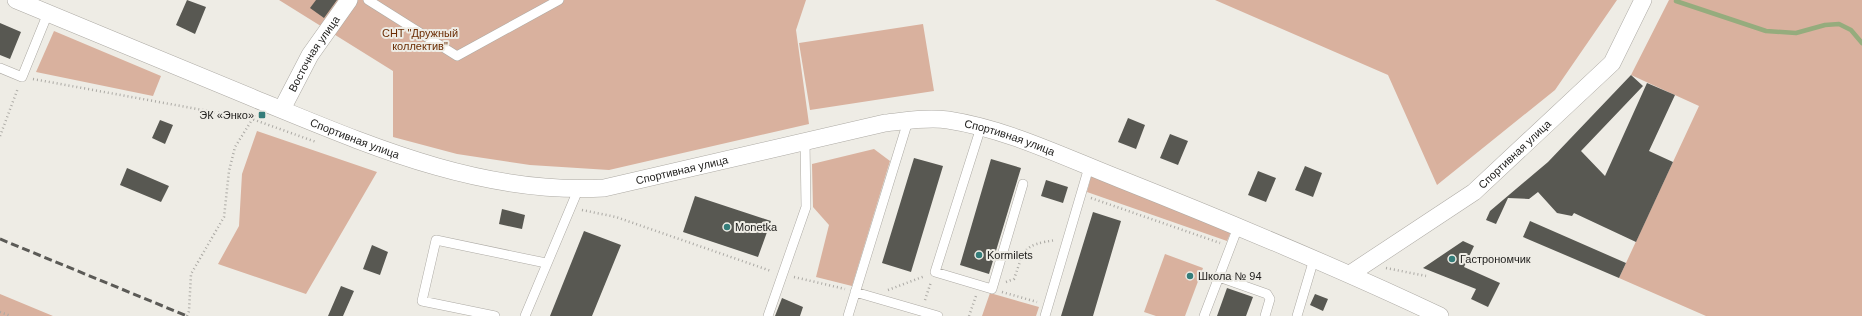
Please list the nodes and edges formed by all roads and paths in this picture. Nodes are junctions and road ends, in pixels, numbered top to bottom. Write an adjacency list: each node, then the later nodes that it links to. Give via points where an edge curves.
1 (16, 0): 6 (street, Спортивная улица)
2 (348, 0): 9 (street, Восточная улица, via 310,55)
3 (368, 0): 4 (lane, via 457,56)
4 (559, 0)
5 (1643, 0): 25 (street, Спортивная улица, via 1612,63 1474,192)
6 (48, 13): 8 (lane); 9 (street, Спортивная улица)
7 (0, 68): 8 (lane)
8 (22, 77): 13 (path)
9 (282, 109): 17 (street, Спортивная улица, via 367,144 453,172 541,188)
10 (252, 119): 35 (path, via 235,147 229,171 224,217 191,274)
11 (908, 121): 12 (street, Спортивная улица, via 946,120); 14 (street, Спортивная улица); 29 (lane)
12 (981, 127): 15 (street, Спортивная улица); 24 (lane)
13 (0, 136)
14 (805, 141): 17 (street, Спортивная улица, via 630,183); 38 (lane, via 806,207)
15 (1089, 167): 18 (lane); 19 (street, Спортивная улица)
16 (1023, 184): 28 (lane)
17 (578, 190): 23 (lane)
18 (1081, 194): 20 (lane); 21 (path)
19 (1238, 227): 21 (lane); 22 (street, Спортивная улица)
20 (1068, 238): 28 (path, via 1035,243 1025,250 1014,279); 31 (lane)
21 (1230, 246): 26 (lane)
22 (1314, 259): 25 (street, Спортивная улица); 45 (lane)
23 (546, 263): 36 (lane, via 436,240 422,301); 37 (lane)
24 (935, 272): 27 (lane); 30 (path); 32 (path)
25 (1350, 274): 46 (street, Спортивная улица)
26 (1218, 277): 43 (lane); 44 (lane, via 1267,294 1270,299)
27 (979, 286): 28 (lane); 41 (path)
28 (992, 290): 31 (path)
29 (855, 292): 30 (lane); 39 (lane)
30 (871, 296): 32 (lane)
31 (1048, 305): 42 (lane)
32 (922, 311): 40 (lane)
33 (0, 312): 34 (path)
34 (10, 316)
35 (187, 316)
36 (495, 316)
37 (525, 316)
38 (768, 316)
39 (848, 316)
40 (938, 316)
41 (969, 316)
42 (1045, 316)
43 (1204, 316)
44 (1265, 316)
45 (1297, 316)
46 (1440, 316)

